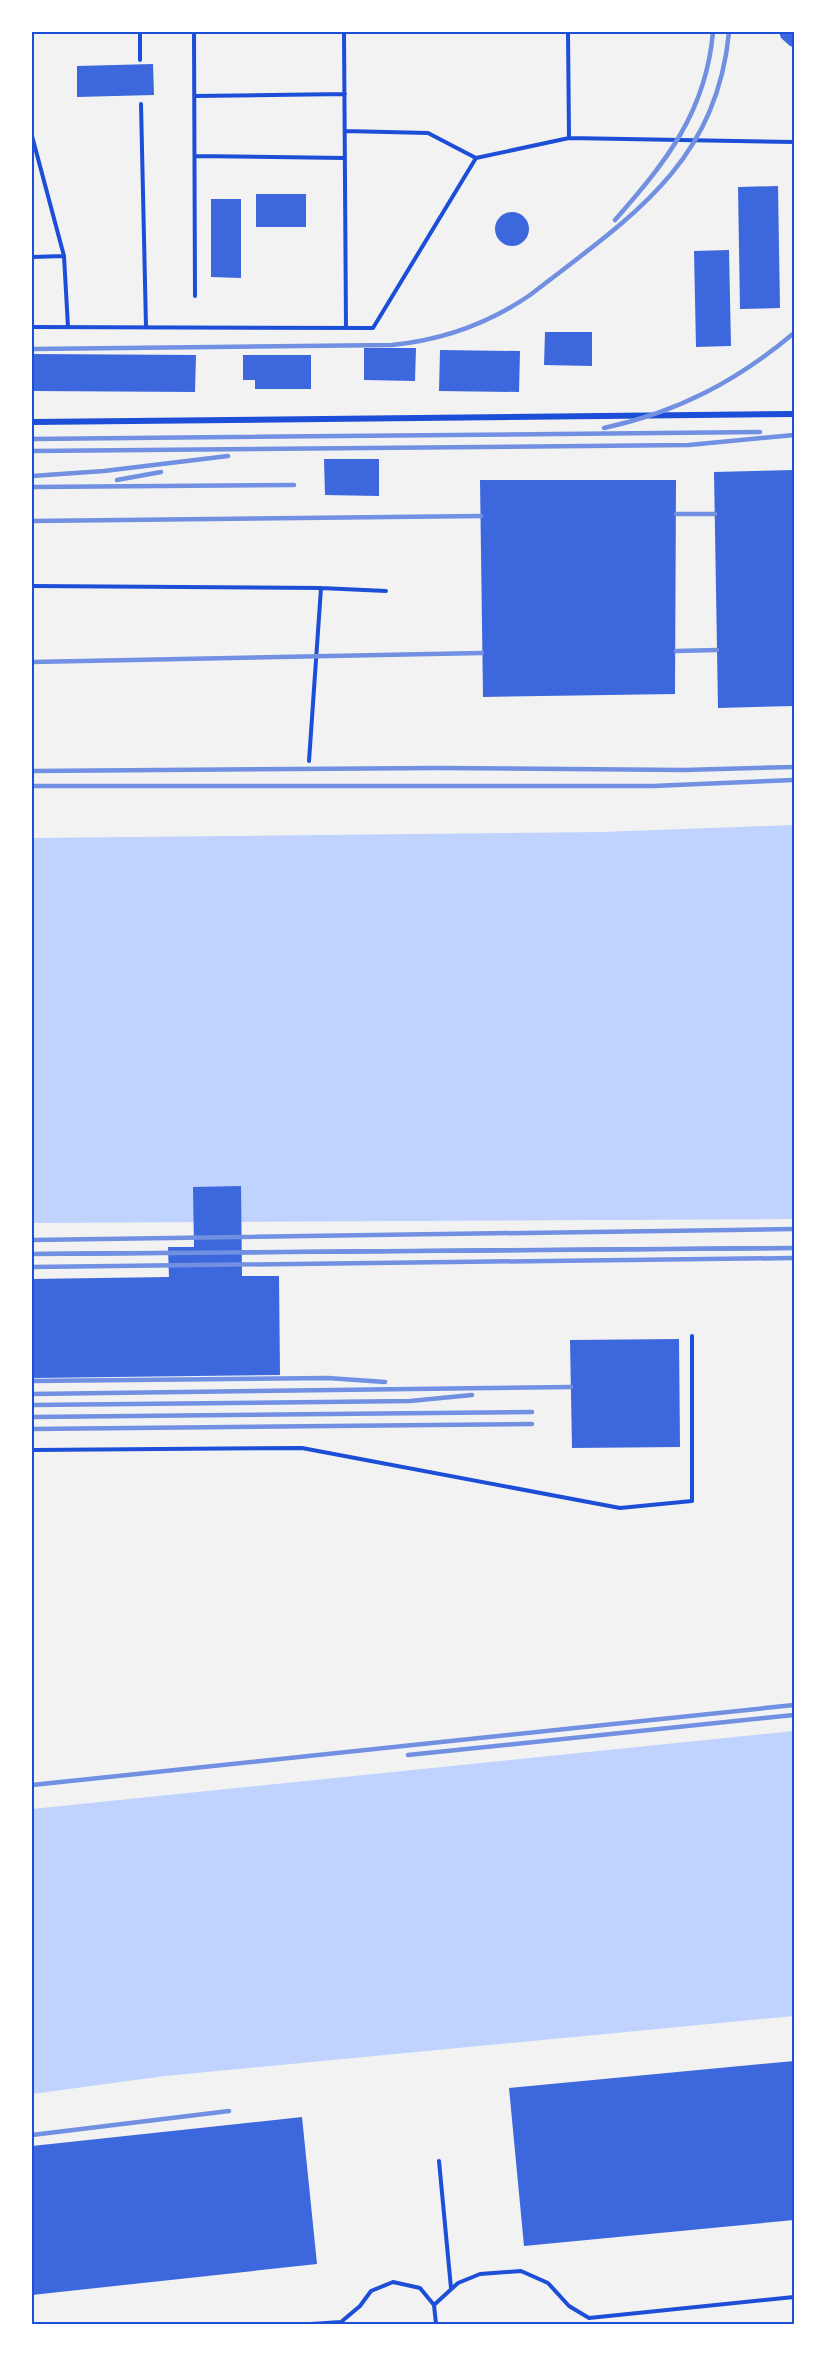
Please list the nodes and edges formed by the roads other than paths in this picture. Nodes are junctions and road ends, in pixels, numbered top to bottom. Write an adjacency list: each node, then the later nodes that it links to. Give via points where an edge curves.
1 (140, 32): 5 (lane)
2 (194, 32): 7 (lane)
3 (344, 32): 6 (lane)
4 (568, 32): 11 (lane)
5 (140, 60)
6 (345, 94): 7 (lane); 9 (lane)
7 (195, 96): 13 (lane)
8 (141, 104): 21 (lane)
9 (345, 131): 14 (lane); 15 (lane, via 428,133)
10 (32, 136): 16 (lane)
11 (569, 138): 12 (lane); 15 (lane)
12 (795, 142)
13 (195, 156): 14 (lane); 18 (lane)
14 (345, 158): 22 (lane)
15 (477, 158): 22 (lane, via 373,328)
16 (64, 256): 17 (lane); 20 (lane)
17 (32, 257)
18 (195, 296)
19 (32, 327): 20 (lane)
20 (68, 327): 21 (lane)
21 (146, 327): 22 (lane)
22 (346, 328)
23 (795, 414): 24 (street)
24 (32, 422)
25 (32, 586): 26 (lane)
26 (321, 588): 27 (lane); 28 (lane)
27 (386, 591)
28 (309, 761)
29 (795, 1248): 30 (lane)
30 (32, 1254)
31 (692, 1336): 32 (lane, via 692,1501 620,1509 302,1448)
32 (32, 1450)
33 (439, 2160): 34 (lane)
34 (451, 2289): 35 (lane, via 480,2274 521,2271 548,2283 569,2306 589,2318); 36 (lane)
35 (795, 2297)
36 (434, 2305): 37 (lane, via 420,2288 393,2282 371,2291 341,2322); 38 (lane)
37 (311, 2325)
38 (436, 2325)

